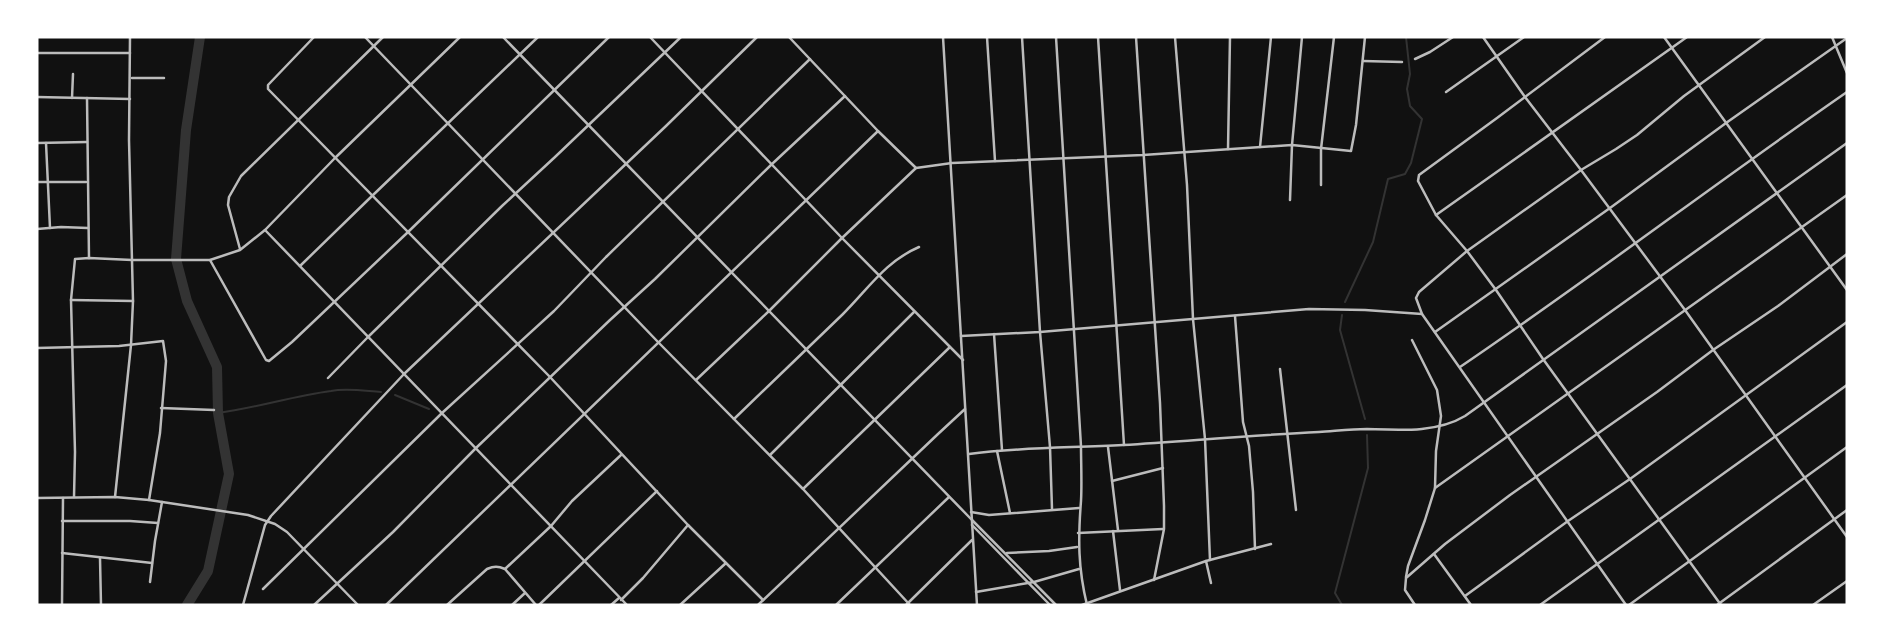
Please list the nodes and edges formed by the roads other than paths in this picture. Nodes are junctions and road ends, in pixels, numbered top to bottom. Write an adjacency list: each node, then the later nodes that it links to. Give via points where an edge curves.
1 (130, 37): 39 (street)
2 (314, 37): 62 (street, via 267,87)
3 (365, 37): 35 (street)
4 (383, 37): 35 (street)
5 (460, 37): 50 (street)
6 (503, 37): 40 (street)
7 (538, 37): 40 (street)
8 (609, 37): 52 (street)
9 (650, 37): 37 (street)
10 (681, 37): 37 (street)
11 (757, 37): 53 (street)
12 (789, 37): 42 (street)
13 (943, 37): 87 (street)
14 (987, 37): 85 (street)
15 (1023, 37): 83 (street)
16 (1056, 37): 84 (street)
17 (1098, 37): 79 (street)
18 (1136, 37): 78 (street)
19 (1175, 37): 77 (street)
20 (1230, 37): 75 (street)
21 (1271, 37): 74 (street)
22 (1302, 37): 73 (street)
23 (1334, 37): 76 (street)
24 (1365, 37): 44 (street)
25 (1454, 37): 43 (street)
26 (1483, 37): 41 (street)
27 (1524, 37): 41 (street)
28 (1605, 37): 58 (street)
29 (1664, 37): 36 (street)
30 (1688, 37): 36 (street)
31 (1765, 37): 51 (street)
32 (1832, 37): 34 (street)
33 (1847, 38): 34 (street)
34 (1836, 45): 46 (street); 63 (street)
35 (374, 46): 50 (street); 62 (street)
36 (1672, 48): 51 (street); 68 (street)
37 (665, 52): 53 (street); 65 (street)
38 (37, 53): 39 (street)
39 (130, 53): 48 (street)
40 (520, 54): 52 (street); 64 (street)
41 (1496, 56): 54 (street); 58 (street)
42 (810, 59): 56 (street); 66 (street)
43 (1415, 59)
44 (1363, 61): 45 (street); 76 (street, via 1351,152)
45 (1402, 62)
46 (1847, 73)
47 (73, 74): 59 (street)
48 (131, 78): 49 (street); 61 (street)
49 (164, 78)
50 (411, 85): 64 (street); 80 (street)
51 (1700, 85): 63 (street); 90 (street)
52 (554, 89): 65 (street); 81 (street)
53 (701, 90): 66 (street); 86 (street)
54 (1446, 92)
55 (1847, 92): 82 (street)
56 (845, 96): 67 (street); 88 (street)
57 (37, 97): 59 (street)
58 (1525, 97): 68 (street); 103 (street, via 1419,174)
59 (72, 98): 60 (street)
60 (87, 98): 61 (street); 69 (street)
61 (130, 99): 119 (street)
62 (298, 119): 80 (street); 115 (street, via 241,176 229,197)
63 (1726, 122): 82 (street); 102 (street)
64 (448, 123): 81 (street); 97 (street)
65 (588, 125): 86 (street); 96 (street)
66 (738, 129): 88 (street); 101 (street)
67 (878, 131): 89 (street); 99 (street)
68 (1553, 133): 90 (street); 103 (street)
69 (87, 142): 71 (street); 93 (street)
70 (37, 143): 71 (street)
71 (46, 143): 92 (street)
72 (1847, 143): 95 (street)
73 (1292, 145): 74 (street); 76 (street); 100 (street)
74 (1259, 147): 75 (street)
75 (1228, 149): 77 (street)
76 (1321, 149): 94 (street)
77 (1183, 151): 78 (street); 140 (street)
78 (1143, 155): 79 (street); 141 (street)
79 (1105, 156): 84 (street); 143 (street)
80 (335, 158): 97 (street); 108 (street)
81 (483, 158): 96 (street); 110 (street)
82 (1752, 158): 95 (street); 113 (street)
83 (1029, 159): 84 (street); 85 (street); 146 (street)
84 (1063, 159): 145 (street)
85 (995, 161): 87 (street)
86 (626, 163): 101 (street); 109 (street)
87 (952, 163): 89 (street); 149 (street)
88 (772, 164): 99 (street); 111 (street)
89 (916, 168): 112 (street)
90 (1581, 170): 102 (street); 116 (street)
91 (37, 182): 92 (street)
92 (47, 182): 93 (street); 105 (street)
93 (88, 182): 106 (street)
94 (1321, 186)
95 (1777, 192): 104 (street); 127 (street)
96 (516, 194): 109 (street); 122 (street)
97 (372, 195): 110 (street); 121 (street)
98 (1847, 195): 104 (street)
99 (806, 200): 112 (street); 125 (street)
100 (1290, 200)
101 (663, 202): 111 (street); 124 (street)
102 (1610, 208): 113 (street); 128 (street)
103 (1436, 215): 116 (street)
104 (1802, 227): 123 (street); 135 (street)
105 (50, 228): 106 (street); 107 (street)
106 (88, 228): 118 (street)
107 (37, 229)
108 (265, 230): 115 (street); 121 (street)
109 (552, 232): 124 (street); 133 (street)
110 (407, 233): 122 (street); 132 (street)
111 (697, 237): 125 (street); 134 (street)
112 (842, 238): 126 (street); 136 (street)
113 (1635, 243): 127 (street); 144 (street)
114 (919, 247): 126 (street, via 898,257)
115 (240, 250): 120 (street)
116 (1467, 251): 128 (street); 138 (street, via 1419,292 1416,298)
117 (1847, 254): 123 (street)
118 (89, 258): 119 (street); 130 (street, via 75,259)
119 (132, 260): 120 (street); 131 (street)
120 (210, 260): 132 (street, via 268,361)
121 (300, 266): 132 (street)
122 (441, 266): 133 (street); 150 (street)
123 (1831, 267): 129 (street); 159 (street)
124 (592, 272): 134 (street); 154 (street)
125 (731, 273): 136 (street); 152 (street)
126 (879, 276): 137 (street); 158 (street)
127 (1659, 276): 135 (street); 161 (street)
128 (1496, 290): 144 (street); 147 (street)
129 (1847, 290)
130 (71, 300): 131 (street); 155 (street)
131 (133, 301): 153 (street)
132 (334, 301): 150 (street)
133 (478, 304): 154 (street); 164 (street)
134 (625, 307): 152 (street); 165 (street)
135 (1685, 310): 159 (street); 170 (street)
136 (769, 312): 158 (street); 167 (street)
137 (914, 312): 156 (street); 169 (street)
138 (1422, 314): 139 (street, via 1309,309); 147 (street)
139 (1235, 316): 140 (street); 183 (street)
140 (1193, 319): 141 (street); 186 (street)
141 (1154, 322): 143 (street); 187 (street)
142 (1847, 322): 171 (street)
143 (1117, 325): 145 (street); 188 (street)
144 (1520, 326): 161 (street); 162 (street)
145 (1073, 328): 146 (street); 189 (street)
146 (1040, 332): 148 (street); 191 (street)
147 (1435, 332): 162 (street)
148 (994, 334): 149 (street); 195 (street)
149 (961, 336): 160 (street)
150 (368, 337): 164 (street); 166 (street)
151 (1412, 340): 180 (street, via 1437,390)
152 (658, 342): 167 (street); 177 (street)
153 (131, 345): 155 (street); 173 (street, via 163,342 166,361); 210 (street)
154 (517, 345): 165 (street); 176 (street)
155 (72, 346): 157 (street); 209 (street)
156 (950, 347): 160 (street); 179 (street)
157 (37, 348)
158 (805, 349): 169 (street); 178 (street)
159 (1713, 350): 171 (street); 182 (street)
160 (963, 359): 174 (street)
161 (1543, 359): 170 (street); 172 (street)
162 (1460, 367): 172 (street)
163 (1280, 369): 181 (street)
164 (404, 374): 176 (street); 228 (street)
165 (550, 377): 177 (street); 193 (street)
166 (328, 378)
167 (696, 380): 178 (street)
168 (1847, 385): 185 (street)
169 (841, 386): 179 (street); 198 (street)
170 (1569, 394): 182 (street); 184 (street)
171 (1746, 395): 185 (street); 203 (street)
172 (1485, 402): 180 (street); 184 (street)
173 (161, 408): 175 (street); 214 (street)
174 (965, 409): 196 (street); 199 (street)
175 (214, 410)
176 (442, 413): 193 (street); 242 (street)
177 (584, 414): 197 (street); 205 (street)
178 (734, 419): 198 (street)
179 (874, 420): 199 (street); 207 (street)
180 (1439, 428): 181 (street); 206 (street)
181 (1287, 433): 183 (street); 218 (street)
182 (1596, 433): 201 (street); 203 (street)
183 (1247, 435): 186 (street); 243 (street)
184 (1508, 437): 201 (street); 206 (street)
185 (1774, 437): 202 (street); 224 (street)
186 (1205, 439): 187 (street); 249 (street)
187 (1161, 442): 188 (street); 200 (street)
188 (1124, 444): 190 (street)
189 (1081, 446): 190 (street); 191 (street); 216 (street)
190 (1108, 446): 204 (street)
191 (1050, 447): 195 (street); 217 (street)
192 (1847, 447): 202 (street)
193 (476, 448): 205 (street); 264 (street)
194 (997, 450): 195 (street); 196 (street); 221 (street)
195 (1002, 450)
196 (968, 454): 220 (street)
197 (621, 455): 208 (street); 232 (street)
198 (769, 455): 207 (street)
199 (911, 459): 211 (street); 233 (street)
200 (1163, 468): 204 (street); 234 (street)
201 (1536, 477): 227 (street); 246 (street)
202 (1804, 477): 225 (street); 250 (street)
203 (1630, 479): 224 (street); 227 (street)
204 (1112, 481): 235 (street)
205 (510, 484): 232 (street); 279 (street)
206 (1434, 488): 257 (street)
207 (803, 489): 233 (street)
208 (657, 491): 230 (street); 248 (street)
209 (74, 497): 210 (street); 213 (street)
210 (115, 497): 214 (street)
211 (949, 497): 222 (street); 254 (street)
212 (37, 498): 213 (street)
213 (63, 498): 226 (street)
214 (149, 500): 215 (street)
215 (162, 502): 228 (street); 229 (street)
216 (1080, 508): 217 (street); 237 (street)
217 (1052, 509): 221 (street)
218 (1296, 510)
219 (1847, 510): 225 (street)
220 (971, 512): 221 (street); 223 (street)
221 (1010, 513)
222 (965, 515): 223 (street); 231 (street)
223 (972, 519): 231 (street); 245 (street)
224 (1660, 519): 250 (street); 253 (street)
225 (1834, 519): 238 (street); 296 (street)
226 (62, 521): 229 (street); 244 (street)
227 (1568, 521): 253 (street); 269 (street)
228 (267, 522): 242 (street, via 287,532); 276 (street)
229 (158, 523): 252 (street)
230 (688, 525): 251 (street); 270 (street)
231 (972, 525): 239 (street); 262 (street)
232 (551, 526): 248 (street); 255 (street)
233 (839, 529): 254 (street); 271 (street)
234 (1164, 529): 235 (street); 258 (street)
235 (1118, 530): 236 (street)
236 (1112, 531): 237 (street); 266 (street)
237 (1079, 533): 241 (street)
238 (1847, 537)
239 (972, 540): 267 (street); 287 (street)
240 (1271, 544): 243 (street)
241 (1078, 547): 245 (street); 256 (street)
242 (304, 549): 264 (street); 265 (street)
243 (1255, 549): 249 (street)
244 (62, 553): 247 (street); 274 (street)
245 (1007, 553): 261 (street)
246 (1434, 554): 257 (street); 269 (street)
247 (100, 558): 252 (street); 275 (street)
248 (584, 561): 270 (street); 281 (street)
249 (1208, 561): 258 (street); 263 (street)
250 (1689, 561): 295 (street); 296 (street)
251 (726, 563): 271 (street); 284 (street)
252 (152, 564): 260 (street)
253 (1598, 564): 294 (street); 295 (street)
254 (875, 568): 286 (street); 287 (street)
255 (505, 569): 268 (street); 272 (street, via 487,569)
256 (1079, 569): 261 (street); 273 (street)
257 (1406, 578): 292 (street, via 1404,587)
258 (1154, 580): 266 (street)
259 (1847, 581): 297 (street)
260 (150, 582)
261 (1034, 582): 262 (street); 290 (street)
262 (1029, 583): 267 (street); 289 (street)
263 (1212, 583)
264 (337, 584): 277 (street); 278 (street)
265 (263, 589)
266 (1119, 590): 273 (street)
267 (976, 592): 288 (street)
268 (525, 593): 280 (street); 281 (street)
269 (1465, 596): 293 (street)
270 (620, 599): 282 (street); 283 (street)
271 (763, 600): 285 (street)
272 (451, 604)
273 (1087, 604): 291 (street)
274 (62, 605)
275 (101, 605)
276 (243, 605)
277 (314, 605)
278 (358, 605)
279 (386, 605)
280 (512, 605)
281 (537, 605)
282 (611, 605)
283 (627, 605)
284 (680, 605)
285 (759, 605)
286 (836, 605)
287 (908, 605)
288 (977, 605)
289 (1051, 605)
290 (1056, 605)
291 (1082, 605)
292 (1415, 605)
293 (1471, 605)
294 (1540, 605)
295 (1628, 605)
296 (1719, 605)
297 (1813, 605)

